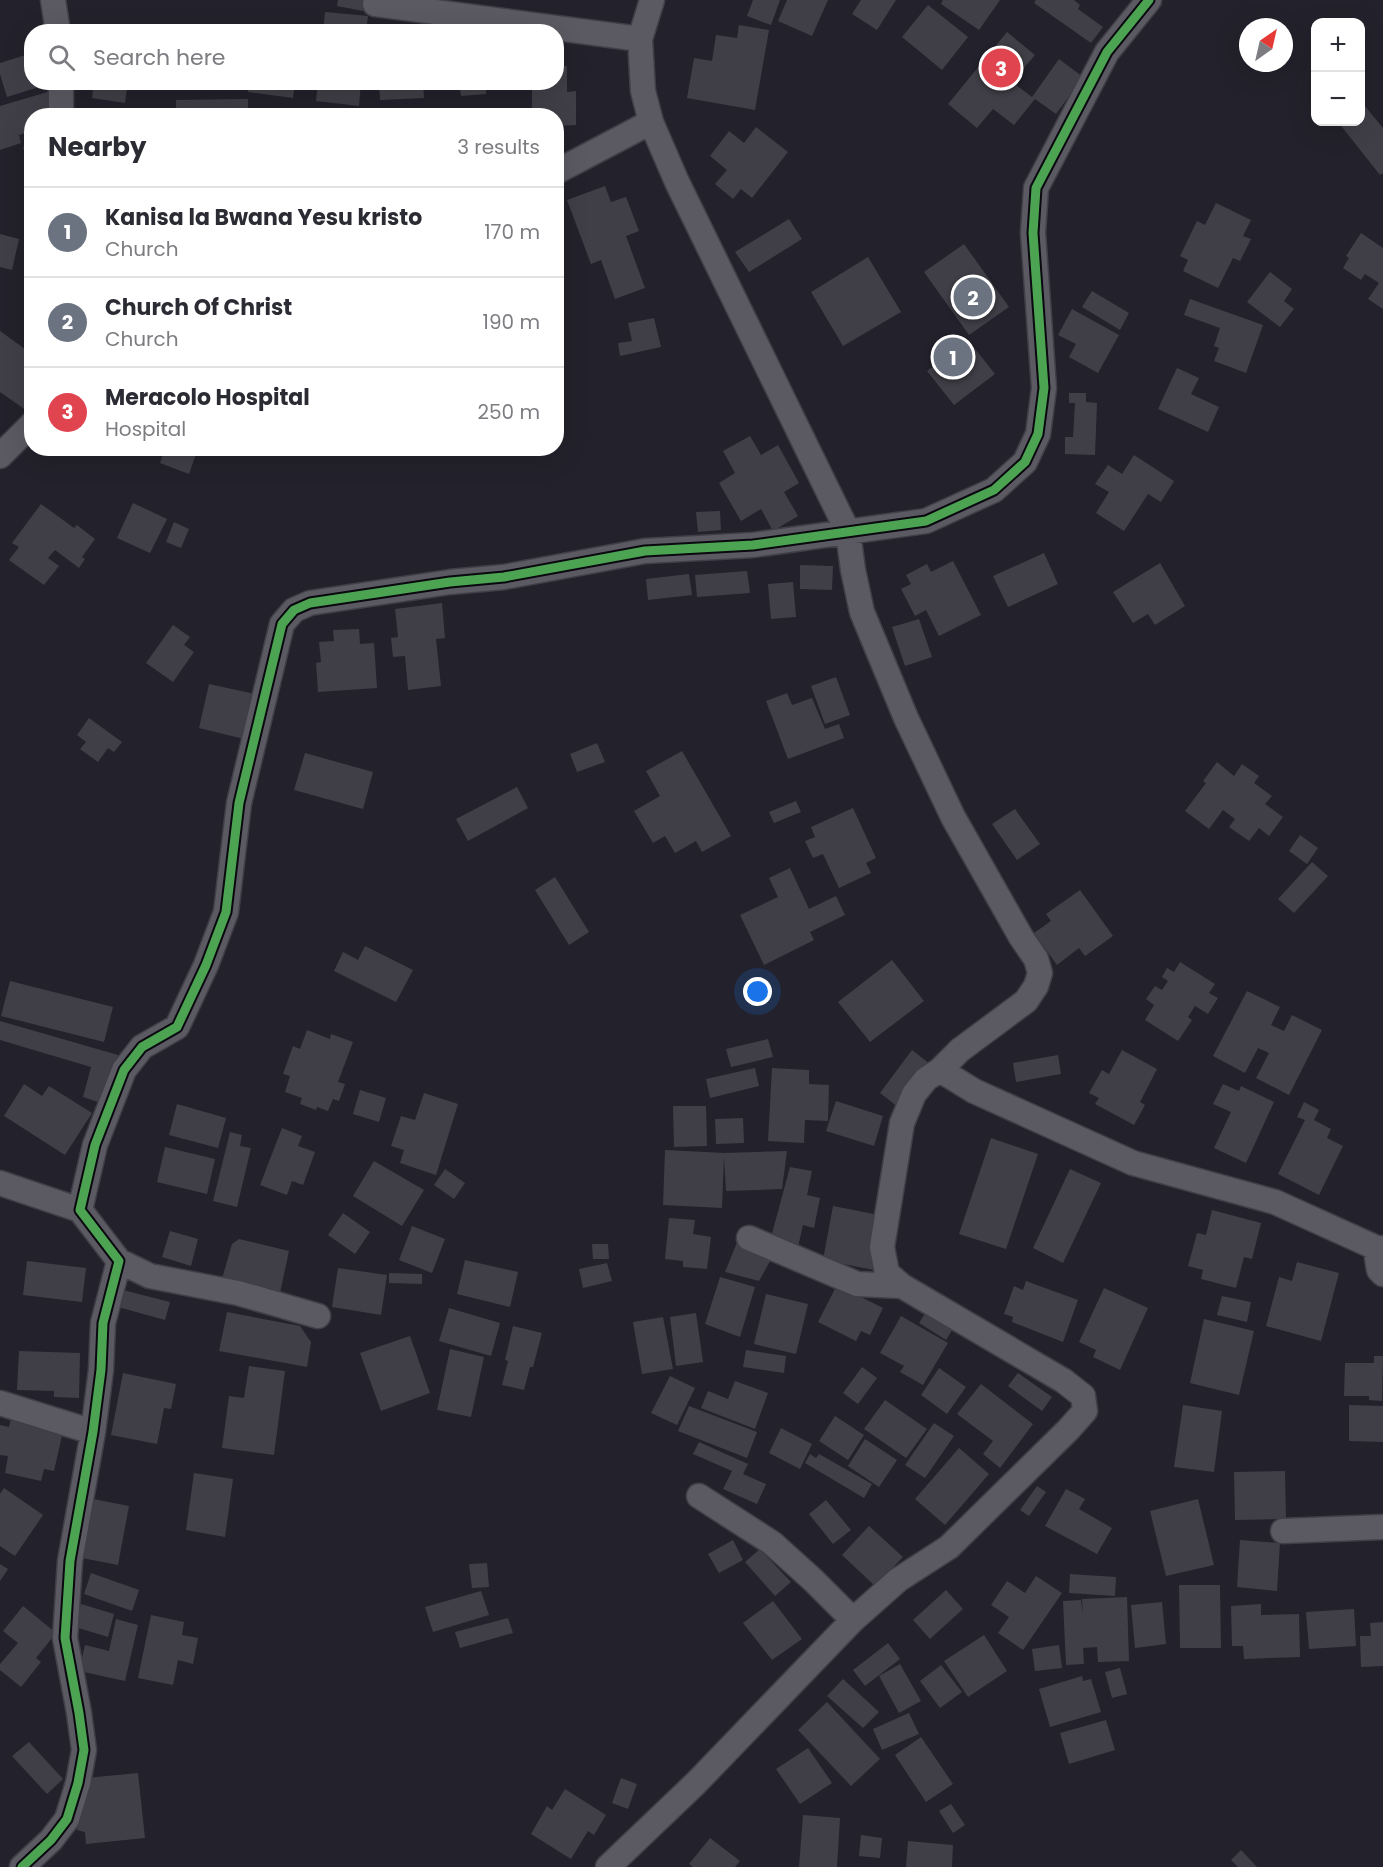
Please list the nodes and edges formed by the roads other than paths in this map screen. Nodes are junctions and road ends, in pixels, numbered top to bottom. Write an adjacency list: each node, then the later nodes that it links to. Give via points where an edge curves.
1 (52, 0): 5 (street)
2 (652, 0): 8 (street)
3 (1149, 0): 15 (street, via 1107,52 1036,188 1033,233 1044,388 1038,434 1025,462 994,490 926,521)
4 (375, 4): 6 (street)
5 (56, 24)
6 (526, 24)
7 (564, 29): 8 (street)
8 (640, 39): 11 (street, via 643,91)
9 (61, 90): 10 (street)
10 (61, 108)
11 (651, 122): 12 (street); 15 (street)
12 (564, 168)
13 (24, 432): 14 (street)
14 (0, 456)
15 (848, 532): 16 (street, via 862,612 906,718 953,817 1040,972 1026,1001 960,1050); 18 (street, via 753,544 645,551 504,577 310,603 294,610 282,624 239,803 226,912 177,1027 142,1047 124,1070 95,1145)
16 (940, 1070): 20 (street, via 974,1091 1133,1163 1275,1202); 23 (street, via 914,1094 902,1123 882,1247 887,1273)
17 (0, 1183): 18 (street)
18 (80, 1210): 21 (street)
19 (749, 1238): 23 (street, via 857,1284)
20 (1382, 1249): 22 (street, via 1377,1258)
21 (119, 1261): 24 (street, via 150,1276 238,1293); 26 (street, via 104,1323)
22 (1383, 1274)
23 (902, 1286): 30 (street, via 1064,1381 1083,1396 1085,1411 949,1547 898,1580)
24 (318, 1316)
25 (0, 1403): 26 (street)
26 (93, 1432): 31 (street, via 70,1561 65,1638 84,1750 67,1819)
27 (699, 1496): 30 (street, via 772,1543)
28 (1383, 1527): 29 (street)
29 (1282, 1530)
30 (853, 1620): 32 (street, via 696,1783)
31 (22, 1867)
32 (608, 1867)

